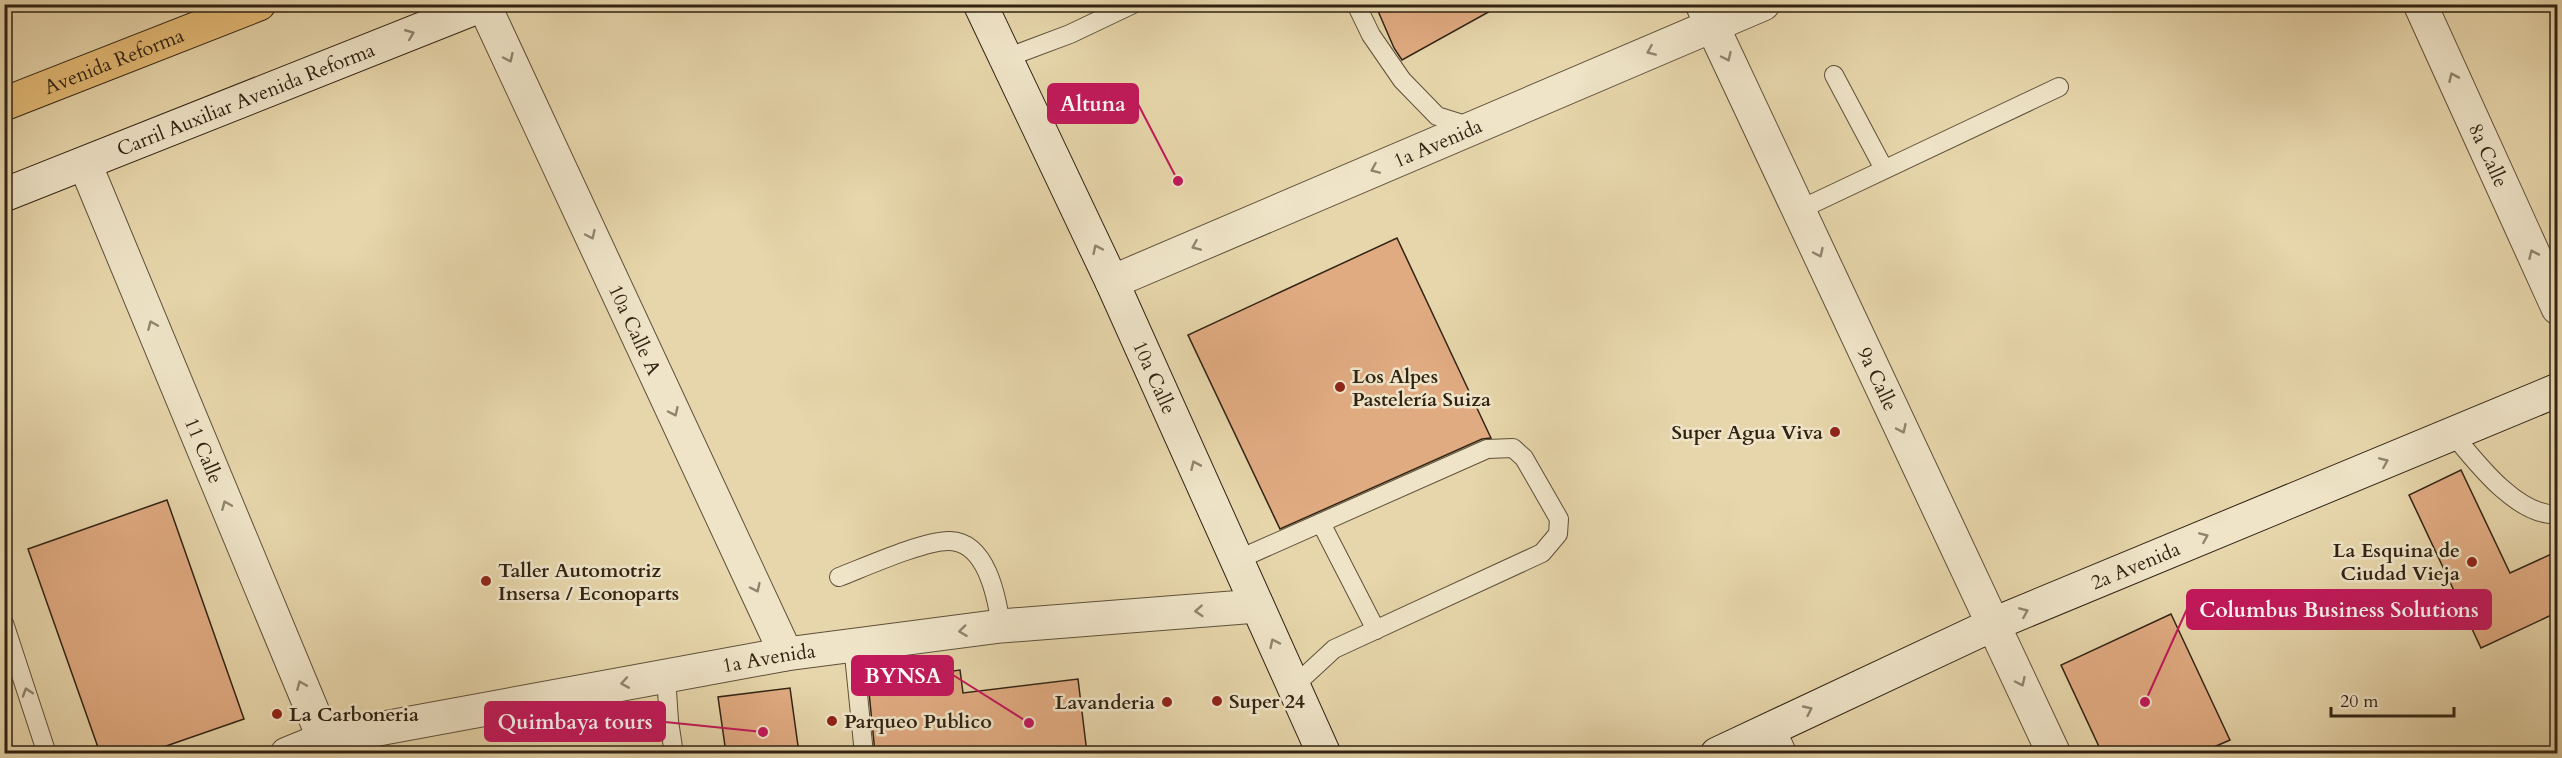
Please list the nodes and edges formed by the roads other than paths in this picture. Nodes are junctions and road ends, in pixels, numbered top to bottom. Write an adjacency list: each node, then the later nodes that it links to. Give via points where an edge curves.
1 (259, 4): 12 (main road, Avenida Reforma)
2 (980, 4): 9 (street, 10a Calle)
3 (1133, 4): 9 (lane)
4 (1356, 4): 13 (lane, via 1371,35 1402,80 1437,116)
5 (2420, 4): 19 (street, 8a Calle, one-way to 5)
6 (485, 5): 14 (street, Carril Auxiliar Avenida Reforma, one-way to 6); 32 (street, 10a Calle A, one-way to 32)
7 (1755, 6): 8 (street, 1a Avenida)
8 (1707, 15): 13 (street, 1a Avenida, one-way to 13); 17 (street, 9a Calle, one-way to 17)
9 (1006, 58): 18 (street, 10a Calle, one-way to 9)
10 (1834, 75): 15 (lane)
11 (2059, 87): 15 (lane)
12 (4, 104)
13 (1473, 127): 18 (street, 1a Avenida, one-way to 18)
14 (85, 164): 16 (street, Carril Auxiliar Avenida Reforma); 35 (street, 11 Calle, one-way to 14)
15 (1884, 169): 17 (lane)
16 (4, 195)
17 (1799, 210): 28 (street, 9a Calle, one-way to 28)
18 (1113, 282): 24 (street, 10a Calle, one-way to 18)
19 (2558, 308)
20 (2558, 390): 21 (street, 2a Avenida)
21 (2452, 433): 22 (lane, via 2514,500 2549,514); 28 (street, 2a Avenida, one-way to 21)
22 (2558, 513)
23 (1321, 523): 24 (lane); 30 (lane); 30 (lane, via 1499,447 1513,448 1524,458 1559,519 1558,534 1542,553)
24 (1238, 560): 26 (street, 10a Calle)
25 (838, 577): 29 (lane, via 934,543 952,541 968,548 981,561 997,596)
26 (1257, 606): 29 (street, 1a Avenida, one-way to 29); 34 (street, 10a Calle, one-way to 26)
27 (4, 623): 37 (lane, one-way to 27)
28 (1994, 624): 36 (street, 2a Avenida, one-way to 28); 43 (street, 9a Calle, one-way to 43)
29 (1001, 626): 31 (street, 1a Avenida, one-way to 31)
30 (1376, 630): 34 (lane, via 1334,649)
31 (853, 645): 32 (street, 1a Avenida); 40 (lane)
32 (786, 654): 33 (street, 1a Avenida)
33 (666, 675): 35 (street, 1a Avenida, one-way to 35); 39 (lane)
34 (1294, 686): 41 (street, 10a Calle)
35 (324, 739): 38 (street, 1a Avenida)
36 (1781, 740): 42 (street, 2a Avenida)
37 (41, 751)
38 (288, 753)
39 (674, 753)
40 (864, 753)
41 (1324, 753)
42 (1718, 753)
43 (2055, 753)

